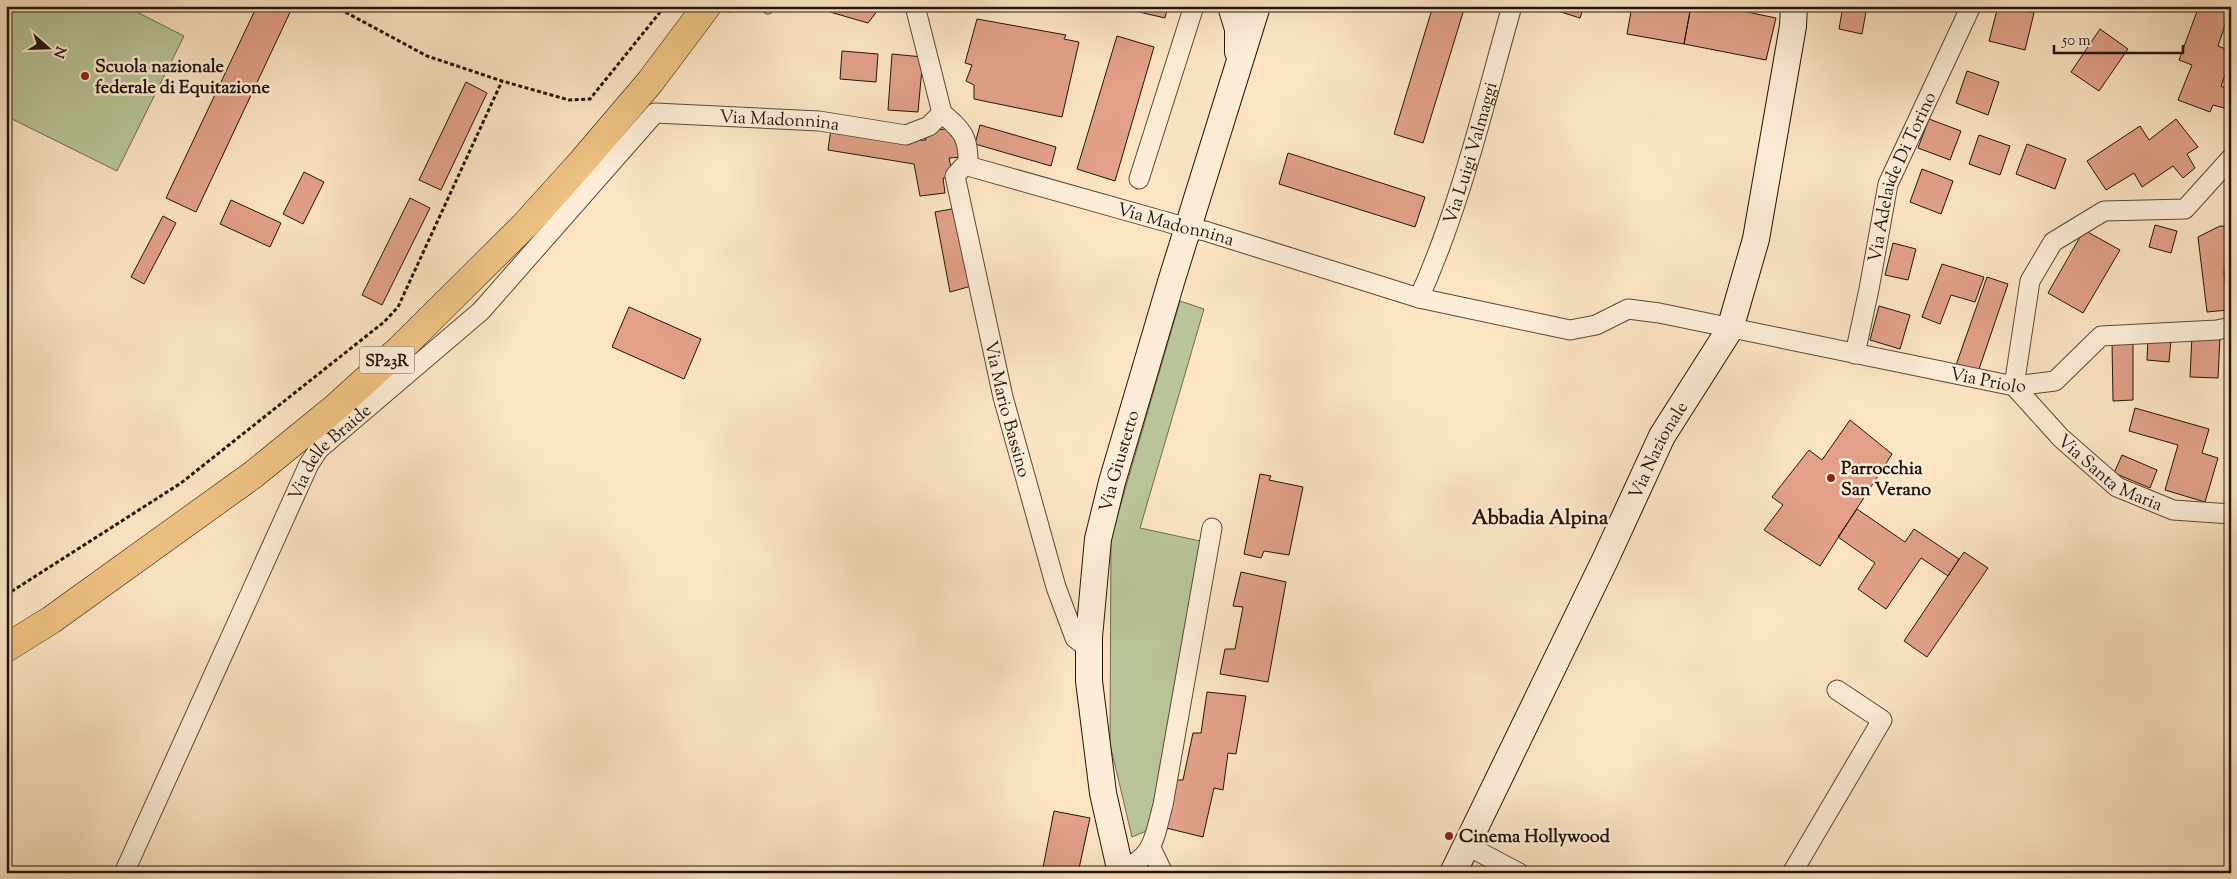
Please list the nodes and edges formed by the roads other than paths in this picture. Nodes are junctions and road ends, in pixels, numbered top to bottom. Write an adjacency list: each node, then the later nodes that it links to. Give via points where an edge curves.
1 (686, 6): 24 (highway, SP23R, via 633,76 552,172 390,335 243,461 42,607)
2 (706, 6): 25 (highway, SP23R, via 650,82 581,163 525,225 400,349 335,408 254,474 51,620)
3 (915, 6): 11 (street)
4 (1194, 6): 15 (street)
5 (1231, 6): 10 (main road, Via Giustetto, via 1238,29)
6 (1257, 6): 10 (main road, Via Giustetto)
7 (1512, 6): 17 (street, Via Luigi Valmaggi, via 1458,194 1437,258)
8 (1794, 6): 19 (main road, Via Nazionale, via 1756,239)
9 (1971, 6): 20 (street, Via Adelaide Di Torino, via 1888,184)
10 (1238, 62): 16 (main road, Via Giustetto)
11 (942, 113): 12 (street, Via Madonnina, via 929,126 906,135 818,121); 14 (street, via 961,128 968,149)
12 (654, 114): 31 (street, Via delle Braide, via 481,311 319,449 309,464)
13 (2231, 158): 21 (street, via 2185,209 2104,211 2053,242 2030,281)
14 (968, 166): 16 (street, Via Madonnina); 26 (street, Via Mario Bassino, via 955,176 1003,397 1056,587 1075,638)
15 (1139, 179)
16 (1188, 228): 17 (street, Via Madonnina); 26 (main road, Via Giustetto, via 1098,539)
17 (1419, 298): 19 (street, Via Madonnina, via 1570,330 1596,325 1628,309 1659,312)
18 (2231, 327): 21 (street, Via Priolo, via 2101,336 2056,381)
19 (1730, 328): 20 (street, Via Priolo); 28 (main road, Via Nazionale, via 1662,436)
20 (1854, 354): 21 (street, Via Priolo)
21 (2014, 386): 22 (street, Via Santa Maria, via 2061,438 2117,487 2173,510)
22 (2231, 514)
23 (1212, 528): 29 (street, via 1163,805)
24 (6, 628)
25 (6, 648)
26 (1089, 649): 30 (main road, Via Giustetto, via 1089,680 1103,793)
27 (1837, 690): 35 (street, via 1882,720)
28 (1466, 845): 33 (main road, Via Nazionale); 34 (street)
29 (1151, 848): 30 (street, via 1136,864); 32 (street)
30 (1120, 871)
31 (124, 873)
32 (1163, 873)
33 (1452, 873)
34 (1519, 873)
35 (1792, 873)

